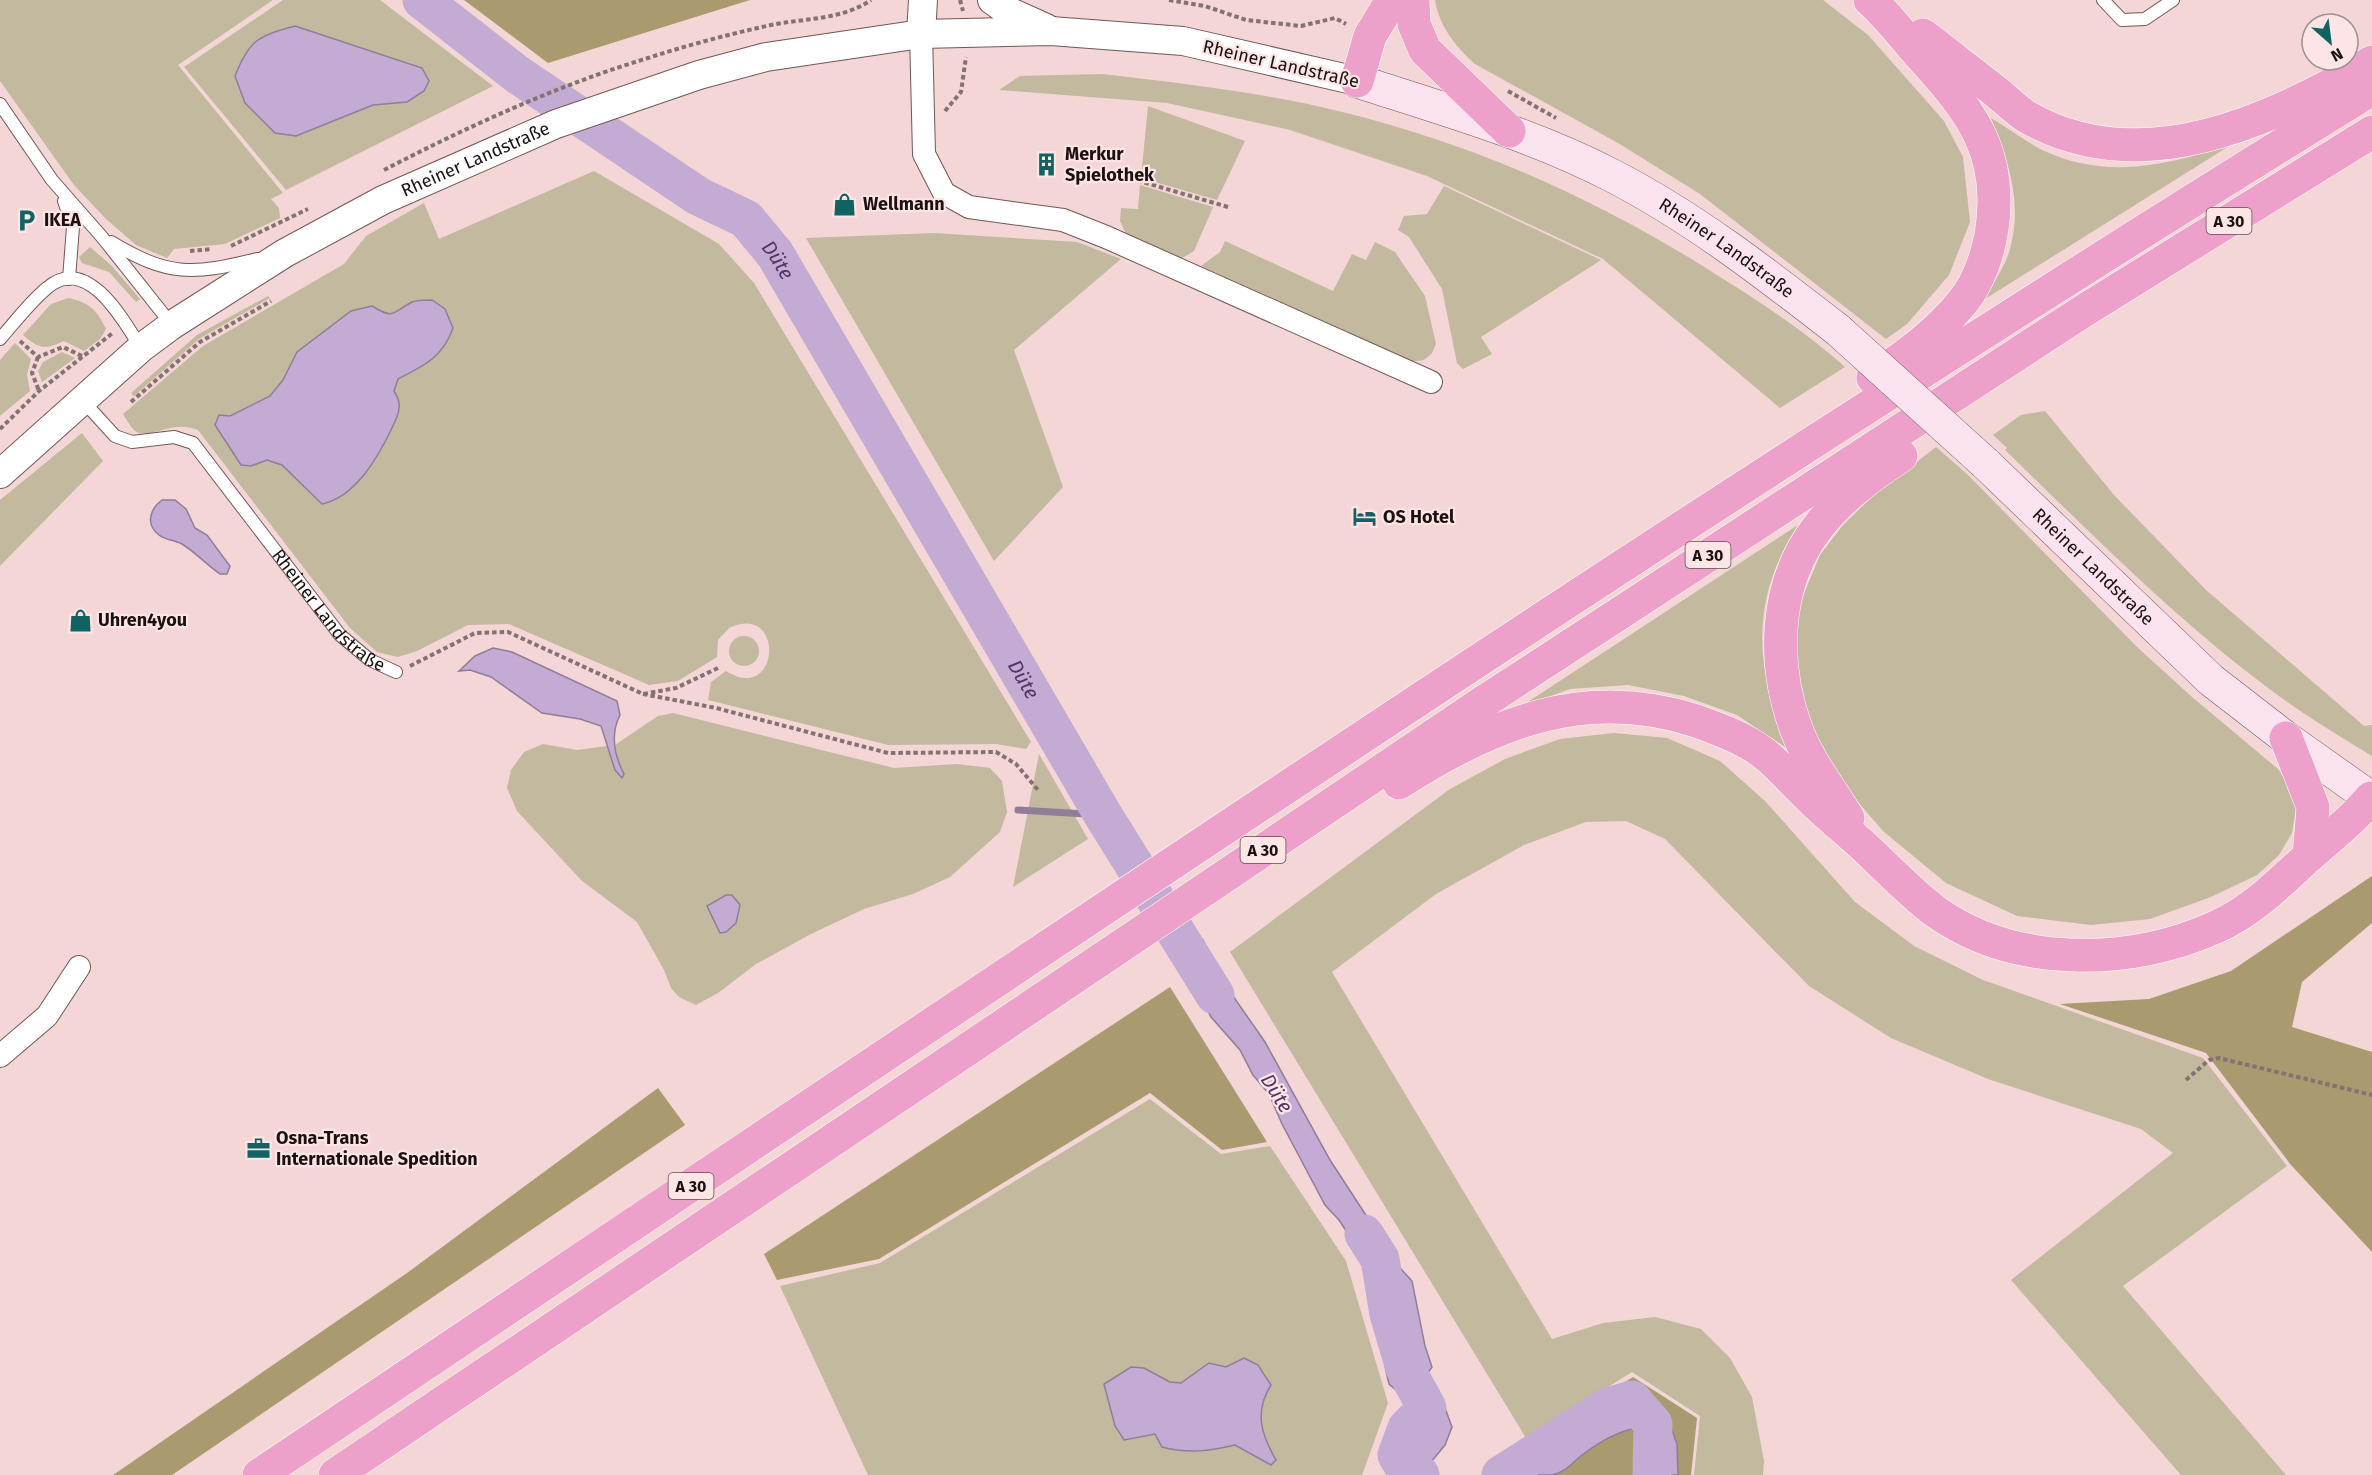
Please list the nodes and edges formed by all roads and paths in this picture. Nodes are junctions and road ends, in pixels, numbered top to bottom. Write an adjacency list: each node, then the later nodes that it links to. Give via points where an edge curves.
1 (872, 0): 16 (path, via 836,15 771,25 648,58)
2 (923, 0): 12 (street)
3 (960, 0): 11 (path)
4 (992, 0): 10 (street)
5 (1392, 0): 14 (highway, via 1370,36)
6 (1413, 0): 19 (highway, via 1414,24 1425,50)
7 (2103, 0): 8 (lane, via 2122,20 2145,19)
8 (2173, 0)
9 (1871, 1): 13 (highway, via 1913,27 2027,116 2062,131 2104,142 2141,146 2219,132 2321,92); 39 (highway, via 1969,113 1988,151 1995,187 1987,255 1961,304 1924,343 1748,463)
10 (1050, 31): 11 (street, Rheiner Landstraße); 14 (street, Rheiner Landstraße, via 1183,41)
11 (965, 33): 12 (street, Rheiner Landstraße); 18 (path, via 966,69 961,93 948,109)
12 (921, 34): 18 (street); 25 (street, Rheiner Landstraße, via 766,57 609,104 383,200)
13 (2372, 62)
14 (1357, 81): 19 (main road, Rheiner Landstraße)
15 (2372, 89): 39 (highway, A 30, via 2135,234)
16 (526, 102)
17 (0, 104): 22 (lane)
18 (924, 118): 33 (street, via 924,154 944,193 969,207 1063,220)
19 (1509, 131): 43 (main road, Rheiner Landstraße, bridge, via 1611,175 1656,200 1759,269 1838,330 1985,463 2211,680)
20 (2372, 132): 28 (highway, A 30)
21 (1115, 178): 23 (path, via 1136,180)
22 (52, 180): 24 (lane); 26 (lane, via 74,227)
23 (1228, 207)
24 (102, 237): 25 (lane, via 138,259 175,271 219,268); 29 (lane)
25 (285, 253): 29 (street, Rheiner Landstraße)
26 (69, 279): 30 (lane, via 47,287); 31 (lane, via 93,285 111,303)
27 (271, 301): 36 (path, via 200,342)
28 (2085, 310): 46 (highway, A 30); 47 (highway, via 2040,362 1869,477 1817,527 1788,581 1779,637 1785,692 1798,733 1814,765)
29 (172, 325): 31 (street, Rheiner Landstraße)
30 (4, 335): 32 (path)
31 (141, 348): 35 (street, Rheiner Landstraße)
32 (38, 357): 34 (path, via 32,373); 34 (path, via 63,347 84,357)
33 (1431, 382)
34 (39, 391): 37 (path)
35 (82, 400): 38 (street, Rheiner Landstraße); 41 (lane, Rheiner Landstraße, via 115,436 132,442 174,437 193,443 339,634 370,660)
36 (131, 402)
37 (0, 429)
38 (0, 474)
39 (1742, 488): 53 (highway, A 30, via 1175,861)
40 (717, 668): 42 (path, via 676,688)
41 (396, 672): 42 (path, via 475,633 508,632)
42 (643, 694): 44 (path, via 716,708 888,753 996,752 1016,764)
43 (2286, 738): 45 (main road, Rheiner Landstraße); 48 (highway, via 2313,807)
44 (1038, 790)
45 (2371, 798): 48 (highway)
46 (1332, 804): 47 (highway, via 1380,795 1465,745 1524,721 1570,708 1635,707 1670,713 1722,730 1762,752); 54 (highway, A 30)
47 (1872, 854): 48 (highway, via 1905,888 1980,938 2059,954 2110,955 2163,947 2218,927 2272,892)
48 (2309, 856)
49 (79, 967): 50 (street, via 46,1016)
50 (0, 1056)
51 (2186, 1080): 52 (path, via 2209,1060 2219,1058)
52 (2372, 1095)
53 (259, 1475)
54 (335, 1475)

